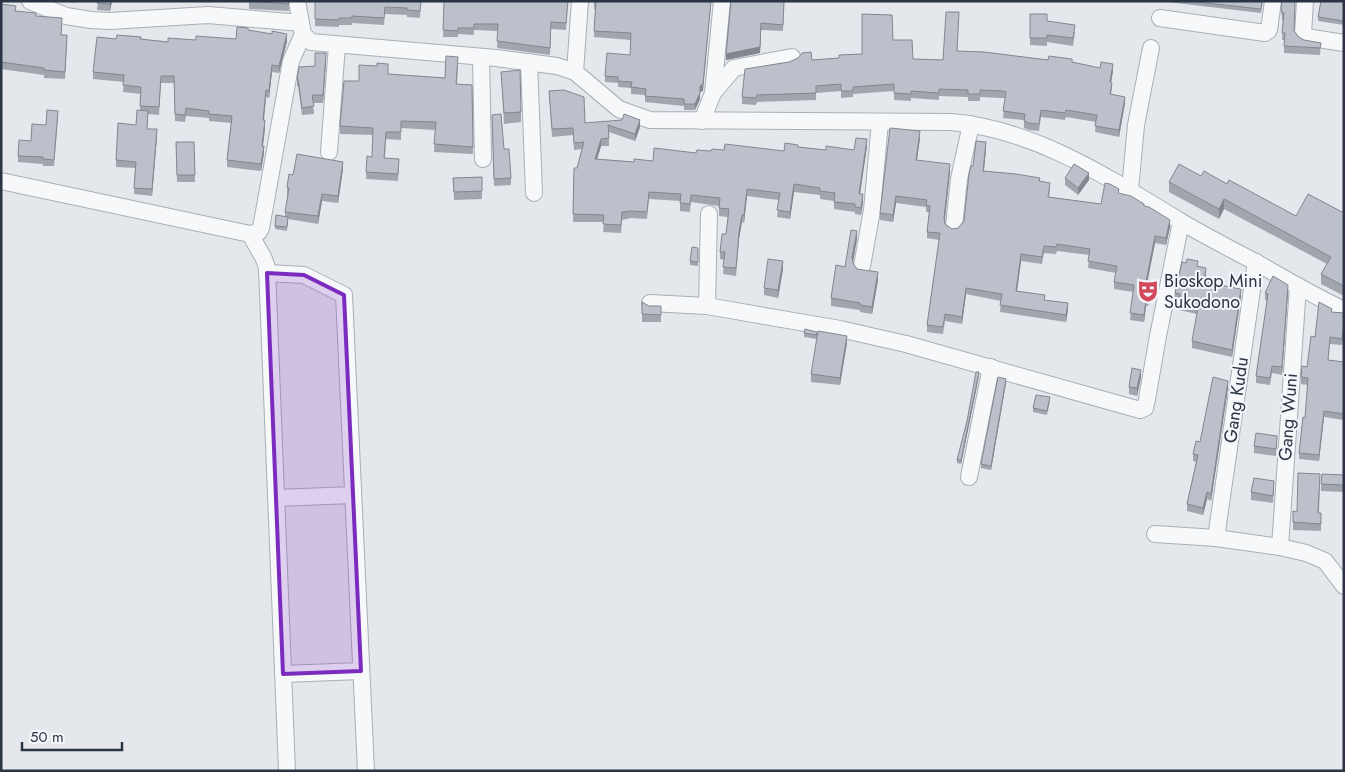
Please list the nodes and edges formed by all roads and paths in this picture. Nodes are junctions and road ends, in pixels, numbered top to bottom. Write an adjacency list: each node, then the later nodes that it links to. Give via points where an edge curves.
1 (30, 1): 8 (street, via 66,16 90,20 208,15)
2 (297, 1): 8 (street)
3 (580, 1): 15 (street)
4 (722, 1): 16 (street)
5 (1273, 1): 7 (street, via 1269,30 1265,33)
6 (1305, 1): 9 (street, via 1303,34)
7 (1160, 18)
8 (302, 28): 10 (street, via 306,39); 28 (street, via 292,61 261,228 259,232)
9 (1344, 43)
10 (337, 45): 12 (street); 20 (street)
11 (1151, 48): 23 (street, via 1136,125)
12 (481, 57): 14 (street); 21 (street)
13 (792, 57): 16 (street, via 734,68)
14 (529, 62): 15 (street); 24 (street)
15 (567, 69): 17 (street, via 619,109 636,116 650,120)
16 (713, 93): 17 (street)
17 (702, 121): 18 (street)
18 (880, 122): 19 (street); 30 (street, via 872,210)
19 (971, 124): 23 (street, via 1020,138 1074,160); 27 (street, via 959,179)
20 (329, 152)
21 (483, 159)
22 (1, 181): 28 (street)
23 (1130, 190): 26 (street)
24 (534, 193)
25 (709, 214): 34 (street)
26 (1181, 222): 29 (street); 36 (street, via 1145,408 1134,410)
27 (954, 226)
28 (250, 234): 31 (street, via 264,259)
29 (1256, 262): 32 (street); 41 (street, Gang Kudu)
30 (862, 266)
31 (267, 273): 38 (street, via 304,274 344,295); 39 (street)
32 (1298, 286): 35 (street); 42 (street, Gang Wuni)
33 (650, 303): 34 (street)
34 (706, 306): 36 (street, via 840,329)
35 (1344, 310)
36 (991, 367): 37 (street)
37 (969, 477)
38 (353, 495): 39 (street); 44 (street)
39 (276, 498): 45 (street)
40 (1155, 534): 41 (street)
41 (1216, 538): 42 (street)
42 (1280, 547): 43 (street, via 1325,561)
43 (1344, 586)
44 (361, 672): 45 (street); 47 (street)
45 (283, 674): 46 (street)
46 (287, 771)
47 (366, 771)

